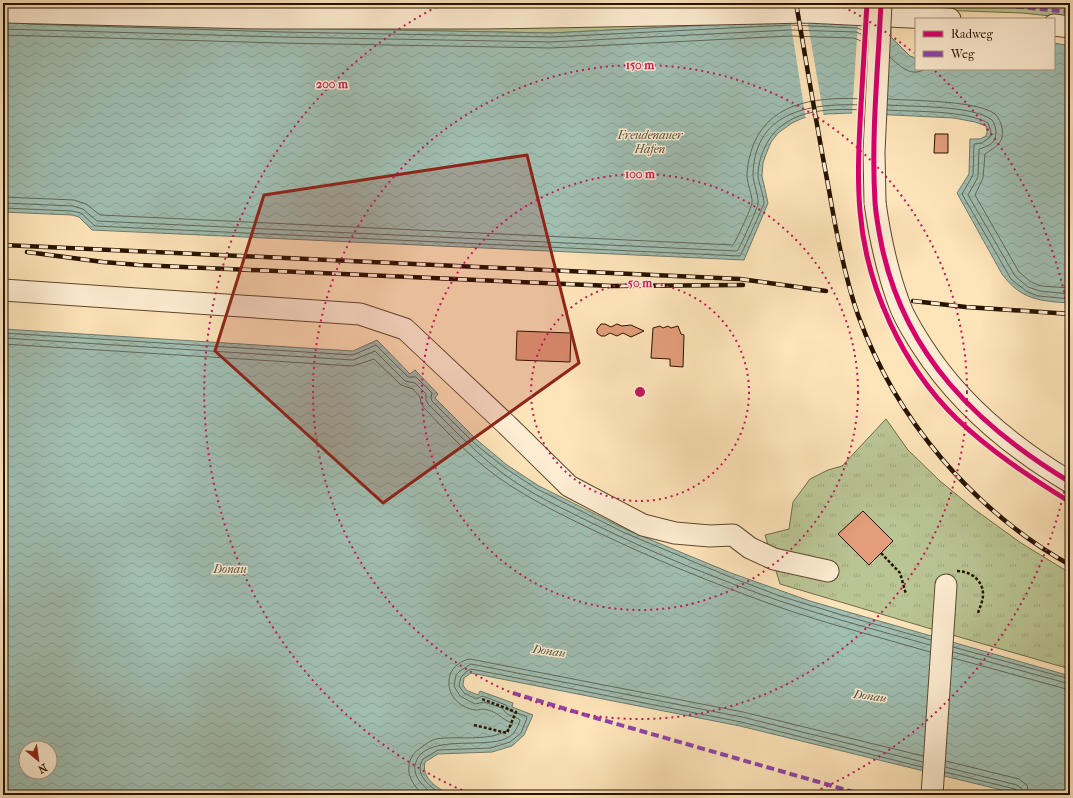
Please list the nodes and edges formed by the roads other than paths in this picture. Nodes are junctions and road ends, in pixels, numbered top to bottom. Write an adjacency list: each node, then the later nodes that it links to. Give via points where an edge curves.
1 (880, 3): 7 (street, bridge, via 874,152 875,203 880,237 901,308 912,331 947,382 981,417 1014,445)
2 (3, 12): 3 (street, via 260,18 402,18 807,12)
3 (930, 18)
4 (1055, 25): 5 (street)
5 (1070, 27)
6 (3, 290): 8 (street, via 360,314 405,329 569,486 643,525 675,533 733,535 750,548 774,559)
7 (1070, 482)
8 (828, 572)
9 (946, 585): 10 (street)
10 (932, 795)

